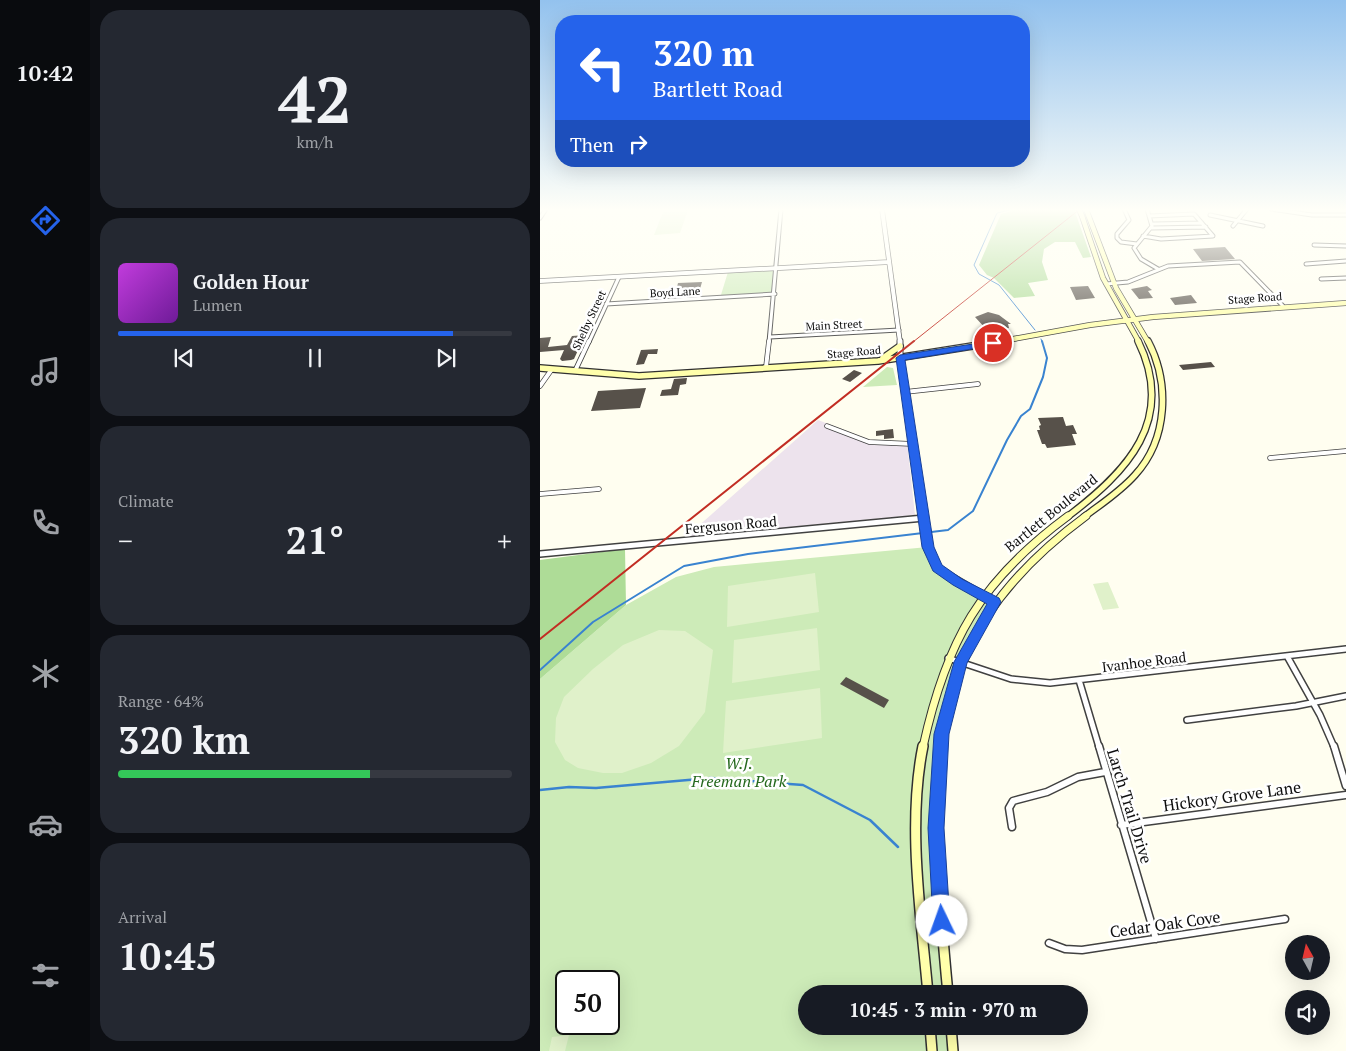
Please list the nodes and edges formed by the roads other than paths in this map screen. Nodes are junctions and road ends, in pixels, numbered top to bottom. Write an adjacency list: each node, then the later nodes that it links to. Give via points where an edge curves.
1 (778, 258): 9 (street)
2 (888, 258): 7 (street)
3 (1097, 258): 16 (main road, Bartlett Boulevard, bridge)
4 (1104, 258): 15 (main road, Bartlett Boulevard)
5 (1141, 258): 10 (street)
6 (1346, 261): 8 (street)
7 (889, 262): 9 (street); 23 (street)
8 (1306, 264)
9 (777, 268): 11 (street); 17 (street)
10 (1158, 269): 15 (street, via 1128,282); 20 (street, via 1175,265 1242,262)
11 (619, 277): 14 (street); 19 (street, Shelby Street)
12 (1346, 278): 13 (street)
13 (1321, 279)
14 (540, 281)
15 (1114, 283): 16 (street); 21 (main road, Bartlett Boulevard)
16 (1106, 284): 22 (main road, Bartlett Boulevard)
17 (774, 294): 19 (street, Boyd Lane); 24 (street)
18 (1346, 303): 20 (main road, Stage Road)
19 (606, 304): 31 (street, Shelby Street)
20 (1283, 306): 21 (main road, Stage Road)
21 (1135, 319): 22 (main road, Stage Road); 42 (main road, Bartlett Boulevard, via 1155,351 1162,379 1163,396 1155,438 1150,453 1129,482)
22 (1126, 320): 26 (main road, Stage Road); 41 (main road, Bartlett Boulevard, via 1152,372 1151,402 1143,437 1122,472)
23 (899, 330): 24 (street, Main Street); 25 (street)
24 (770, 337): 29 (street)
25 (900, 346): 26 (street); 27 (main road)
26 (900, 358): 27 (main road, Stage Road); 34 (street)
27 (878, 361): 29 (main road, Stage Road)
28 (540, 368): 30 (main road, Stage Road)
29 (766, 368): 31 (main road, Stage Road, via 638,376)
30 (552, 370): 31 (main road, Stage Road); 33 (street)
31 (575, 371)
32 (978, 384): 34 (street)
33 (540, 386)
34 (905, 392): 36 (street)
35 (827, 426): 36 (street, via 869,442)
36 (913, 444): 43 (street)
37 (1346, 451): 38 (street)
38 (1270, 458)
39 (599, 489): 40 (street)
40 (540, 494)
41 (1090, 501): 42 (main road); 45 (main road, Bartlett Boulevard)
42 (1099, 507): 46 (main road, Bartlett Boulevard)
43 (924, 518): 44 (street, Ferguson Road); 47 (street, via 928,547 937,568)
44 (540, 554)
45 (1019, 556): 46 (main road); 47 (main road, Bartlett Boulevard)
46 (1031, 561): 48 (main road, Bartlett Boulevard)
47 (983, 596): 48 (street); 51 (main road, Bartlett Boulevard)
48 (995, 602): 52 (main road, Bartlett Boulevard)
49 (1346, 649): 50 (street, Ivanhoe Road)
50 (1287, 656): 53 (street, Ivanhoe Road); 55 (street)
51 (948, 658): 52 (street, Ivanhoe Road); 65 (main road, Bartlett Boulevard, via 934,698 919,788 918,839)
52 (961, 662): 53 (street, Ivanhoe Road, via 1023,682); 66 (main road, Bartlett Boulevard, via 942,734 936,828)
53 (1079, 680): 57 (street, Larch Trail Drive)
54 (1346, 696): 55 (street)
55 (1314, 702): 56 (street); 58 (street, via 1334,747)
56 (1186, 720)
57 (1105, 772): 60 (street, Larch Trail Drive); 61 (street, via 1081,776 1047,792 1013,801 1009,808)
58 (1346, 786)
59 (1346, 795): 60 (street, Hickory Grove Lane)
60 (1121, 825): 63 (street, Larch Trail Drive)
61 (1012, 827)
62 (1285, 919): 63 (street, Cedar Oak Cove)
63 (1156, 939): 64 (street, Cedar Oak Cove, via 1073,950)
64 (1049, 943)
65 (927, 985)
66 (947, 985)
67 (931, 1035): 69 (main road)
68 (952, 1035): 70 (main road)
69 (932, 1051)
70 (953, 1051)

